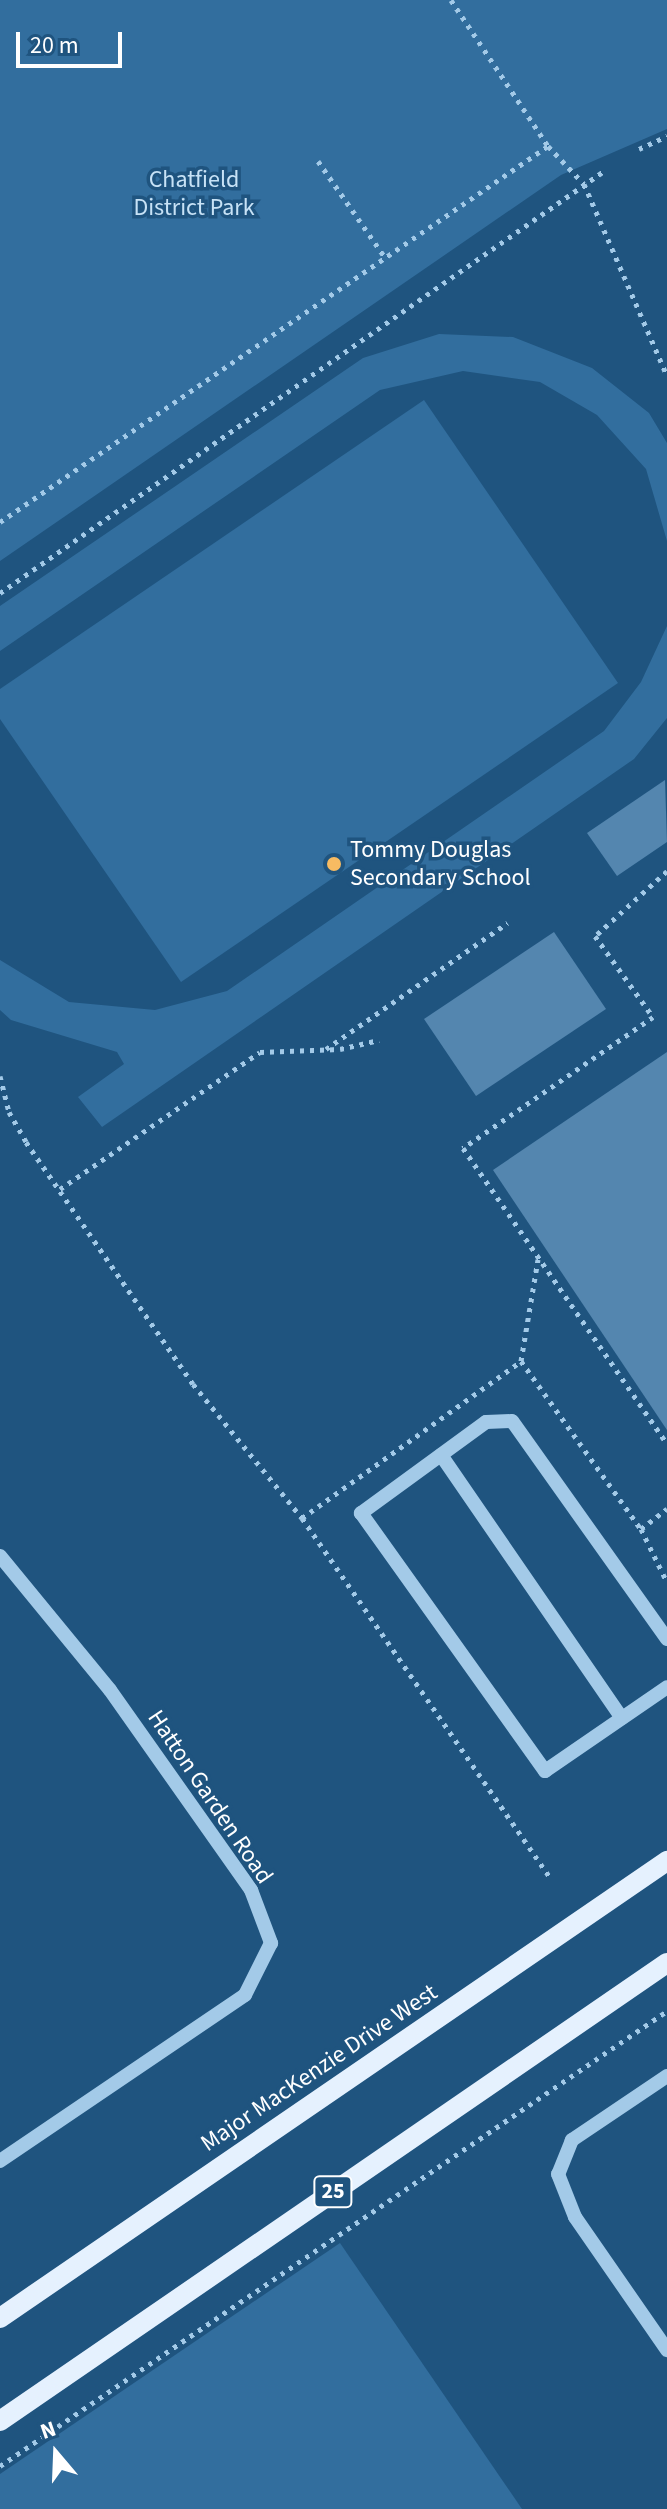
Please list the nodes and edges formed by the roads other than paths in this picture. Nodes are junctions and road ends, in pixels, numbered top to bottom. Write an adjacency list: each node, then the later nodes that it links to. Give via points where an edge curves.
1 (441, 1455): 3 (street, via 486,1422 512,1421); 5 (street); 5 (street, via 361,1513 545,1771)
2 (0, 1556): 9 (street, Hatton Garden Road, via 110,1690 251,1890 271,1943 245,1995)
3 (667, 1639)
4 (667, 1687): 5 (street)
5 (622, 1718)
6 (667, 1861): 10 (main road, Major MacKenzie Drive West)
7 (667, 1963): 12 (main road, 25)
8 (667, 2076): 11 (street, via 572,2140 558,2174 575,2217)
9 (0, 2161)
10 (0, 2318)
11 (667, 2350)
12 (0, 2421)

